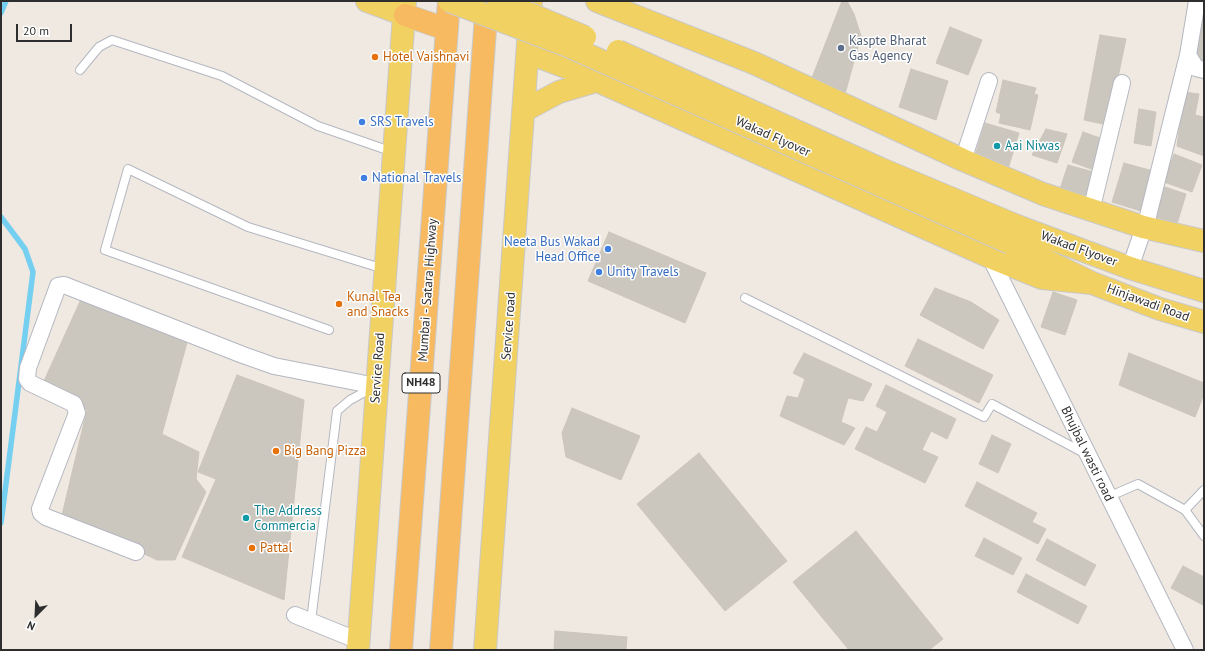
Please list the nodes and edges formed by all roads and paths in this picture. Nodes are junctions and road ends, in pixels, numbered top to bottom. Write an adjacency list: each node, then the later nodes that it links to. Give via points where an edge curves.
1 (367, 1): 8 (main road)
2 (449, 1): 9 (highway, Mumbai - Satara Highway / NH48); 22 (main road, Wakad Flyover, bridge, via 568,46)
3 (487, 1): 44 (highway, NH48)
4 (500, 1): 22 (main road, Wakad Flyover, bridge, via 698,86 881,169)
5 (531, 1): 10 (main road, Service road)
6 (597, 1): 19 (main road, via 754,63)
7 (1196, 1): 11 (street)
8 (405, 8): 9 (highway); 18 (main road, Service Road)
9 (446, 29): 43 (highway, Mumbai - Satara Highway / NH48)
10 (529, 53): 14 (main road); 17 (main road, Service road)
11 (1188, 55): 13 (street, via 1196,68); 21 (street, via 1148,216)
12 (80, 70): 18 (lane, via 99,47 112,40 222,76 318,126)
13 (1204, 70)
14 (596, 80): 17 (main road, via 559,92); 24 (main road)
15 (989, 81): 19 (street)
16 (1122, 83): 20 (street)
17 (525, 110): 45 (main road, Service road)
18 (394, 152): 26 (main road, Service Road)
19 (963, 160): 20 (main road)
20 (1091, 211): 21 (main road)
21 (1143, 227): 23 (main road); 25 (street)
22 (1014, 234): 25 (main road, Wakad Flyover); 27 (main road, Wakad Flyover)
23 (1204, 241)
24 (990, 257): 27 (main road, via 1042,278); 33 (street, Bhujbal wasti road)
25 (1130, 268): 28 (main road, Hinjawadi Road)
26 (385, 269): 31 (lane, via 248,227 128,169 105,250); 32 (main road, Service Road)
27 (1092, 283): 30 (main road, Hinjawadi Road, via 1160,309)
28 (1204, 291)
29 (745, 298): 33 (lane, via 984,418 992,404)
30 (1204, 322)
31 (329, 330)
32 (376, 386): 38 (street, via 274,366 64,285 58,286 28,368 27,379 30,383 74,404 77,413 40,509 41,513); 40 (lane, via 350,400 337,411); 41 (main road, Service Road)
33 (1088, 456): 35 (street, Bhujbal wasti road)
34 (1204, 490): 36 (lane)
35 (1108, 497): 36 (lane, via 1138,484); 42 (street, Bhujbal wasti road)
36 (1185, 510): 37 (lane)
37 (1204, 536)
38 (136, 552)
39 (295, 615): 40 (street)
40 (311, 621): 41 (street)
41 (359, 646)
42 (1187, 648)
43 (401, 650)
44 (441, 650)
45 (485, 650)

